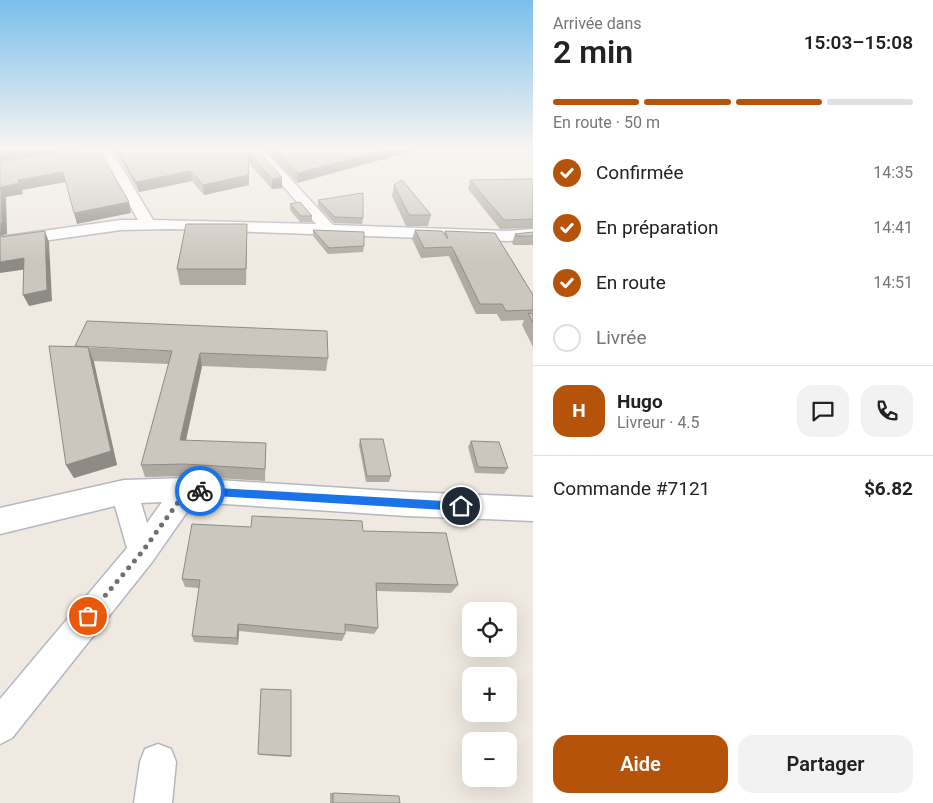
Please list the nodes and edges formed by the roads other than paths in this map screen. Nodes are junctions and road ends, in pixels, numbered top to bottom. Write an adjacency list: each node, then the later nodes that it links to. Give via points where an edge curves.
1 (126, 186): 3 (street)
2 (291, 186): 4 (street)
3 (148, 224): 4 (street); 6 (street)
4 (328, 229): 5 (street, via 507,236)
5 (533, 234)
6 (0, 242)
7 (187, 490): 8 (street); 9 (street); 11 (street)
8 (124, 492): 10 (street); 11 (street)
9 (533, 509)
10 (0, 521)
11 (142, 552): 12 (street)
12 (0, 726)
13 (158, 762): 14 (street)
14 (153, 803)

